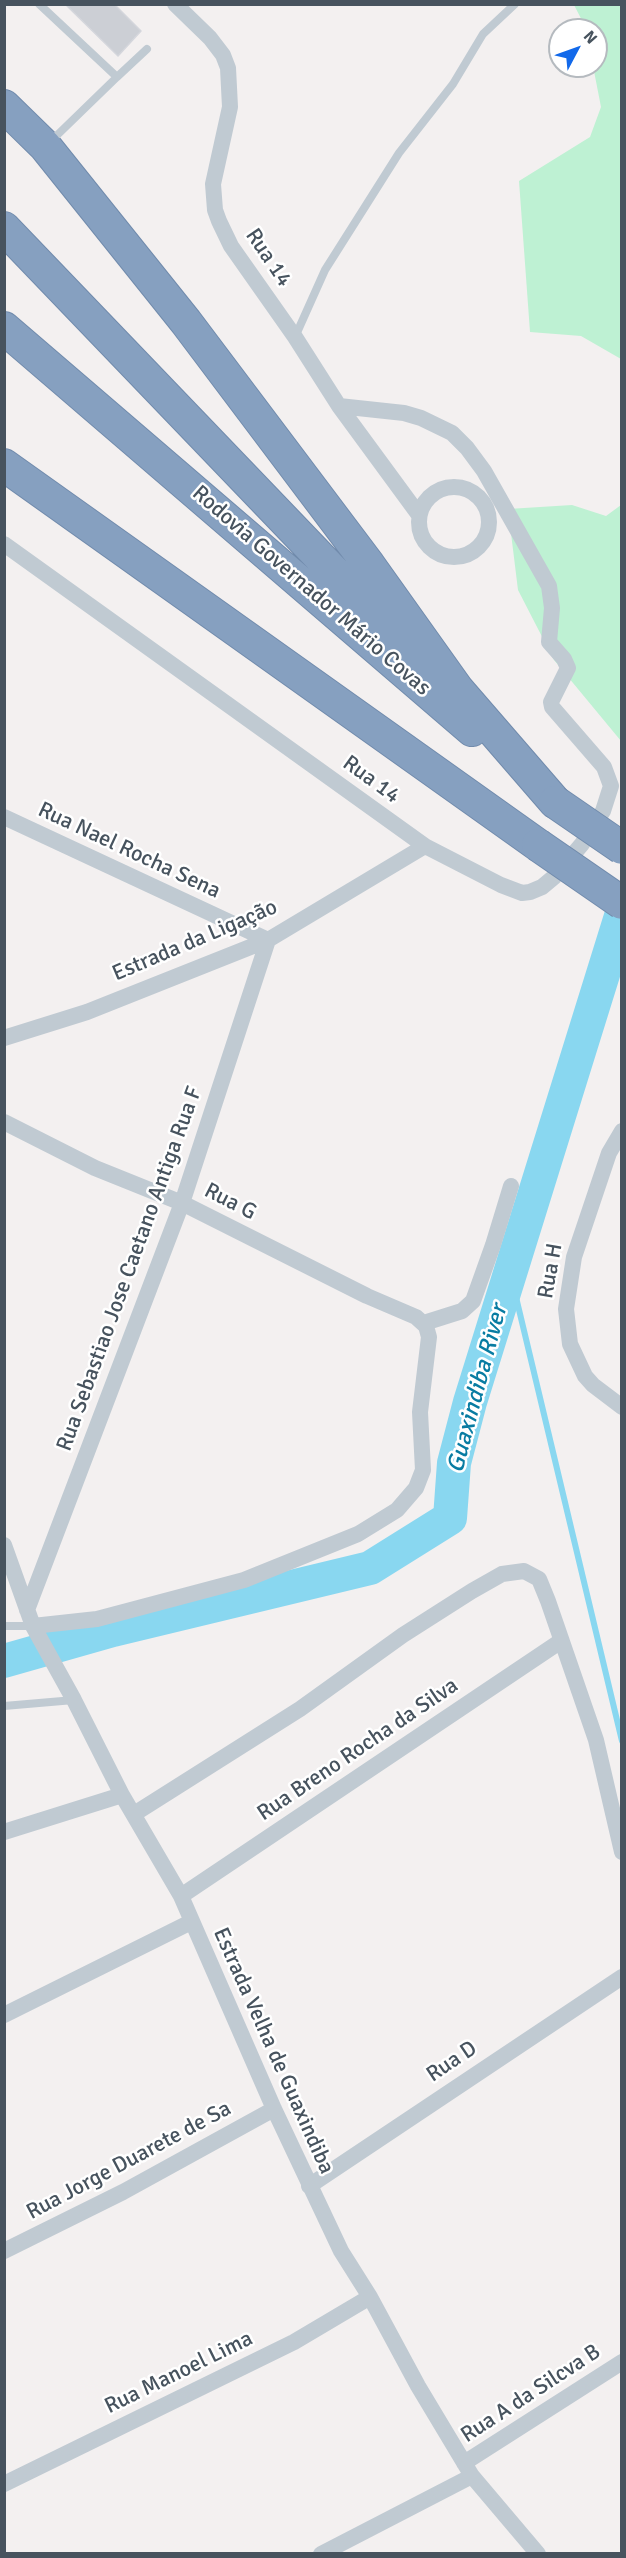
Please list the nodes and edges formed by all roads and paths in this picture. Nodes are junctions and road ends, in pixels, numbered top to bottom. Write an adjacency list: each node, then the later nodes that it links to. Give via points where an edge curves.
1 (39, 4): 5 (lane)
2 (175, 4): 10 (street, Rua 14, via 210,38 228,68 230,107 213,184 215,210 231,246)
3 (515, 4): 10 (lane, via 483,34 453,84 399,153 325,270)
4 (147, 49): 5 (lane)
5 (117, 77): 7 (lane)
6 (4, 106): 7 (highway)
7 (45, 146): 15 (highway, via 186,322 458,690)
8 (4, 228): 15 (highway)
9 (4, 328): 15 (highway, Rodovia Governador Mário Covas)
10 (295, 337): 11 (street, Rua 14)
11 (339, 406): 13 (street, Rua 14); 17 (street, Rua 14, via 384,409 421,418 452,433 484,471 549,586 549,642 568,668 551,697 552,707 604,767 610,786 609,798 582,844 542,887 522,893)
12 (4, 465): 19 (highway, bridge)
13 (419, 515): 13 (street, via 422,538 439,554 462,556 482,544 487,534 489,523 481,502 463,489 441,490 424,504)
14 (4, 544): 17 (street, Rua 14)
15 (555, 802): 18 (highway, Rodovia Governador Mário Covas, bridge)
16 (4, 818): 20 (street, Rua Nael Rocha Sena)
17 (425, 846): 20 (street, Estrada da Ligação)
18 (621, 848)
19 (621, 903)
20 (268, 940): 21 (street, Estrada da Ligação, via 87,1012); 25 (street, Rua Sebastiao Jose Caetano Antiga Rua F)
21 (4, 1038)
22 (4, 1122): 25 (street, Rua G, via 95,1168)
23 (621, 1131): 27 (street, Rua H, via 605,1163 574,1257 566,1310 570,1344 585,1376)
24 (511, 1186): 26 (street, via 473,1301 462,1311)
25 (182, 1203): 26 (street, Rua G); 29 (street, Rua Sebastiao Jose Caetano Antiga Rua F)
26 (424, 1323): 29 (street, via 429,1337 420,1412 423,1470 416,1488 397,1510 358,1534 244,1580 97,1619)
27 (621, 1406)
28 (4, 1545): 29 (street, Estrada Velha de Guaxindiba)
29 (30, 1618): 30 (lane); 32 (street, Estrada Velha de Guaxindiba)
30 (4, 1626)
31 (561, 1641): 35 (street, via 539,1579 524,1571 502,1574 403,1635 300,1709); 37 (street, via 596,1740); 38 (street, Rua Breno Rocha da Silva)
32 (74, 1700): 33 (lane); 34 (street, Estrada Velha de Guaxindiba)
33 (4, 1706)
34 (122, 1795): 35 (street, Estrada Velha de Guaxindiba); 36 (street)
35 (134, 1815): 38 (street, Estrada Velha de Guaxindiba)
36 (4, 1832)
37 (621, 1852)
38 (181, 1896): 39 (street, Estrada Velha de Guaxindiba)
39 (191, 1922): 41 (street); 42 (street, Estrada Velha de Guaxindiba)
40 (621, 1977): 43 (street, Rua D)
41 (4, 2015)
42 (274, 2109): 43 (street, Estrada Velha de Guaxindiba); 44 (street, Rua Jorge Duarete de Sa, via 123,2192)
43 (309, 2186): 45 (street, Estrada Velha de Guaxindiba, via 340,2251)
44 (4, 2251)
45 (370, 2297): 47 (street, Estrada Velha de Guaxindiba); 48 (street, Rua Manoel Lima, via 294,2342)
46 (621, 2362): 47 (street, Rua A da Silcva B)
47 (468, 2470): 49 (street, Rua A da Silcva B); 50 (street, Estrada Velha de Guaxindiba)
48 (4, 2484)
49 (321, 2553)
50 (537, 2553)

